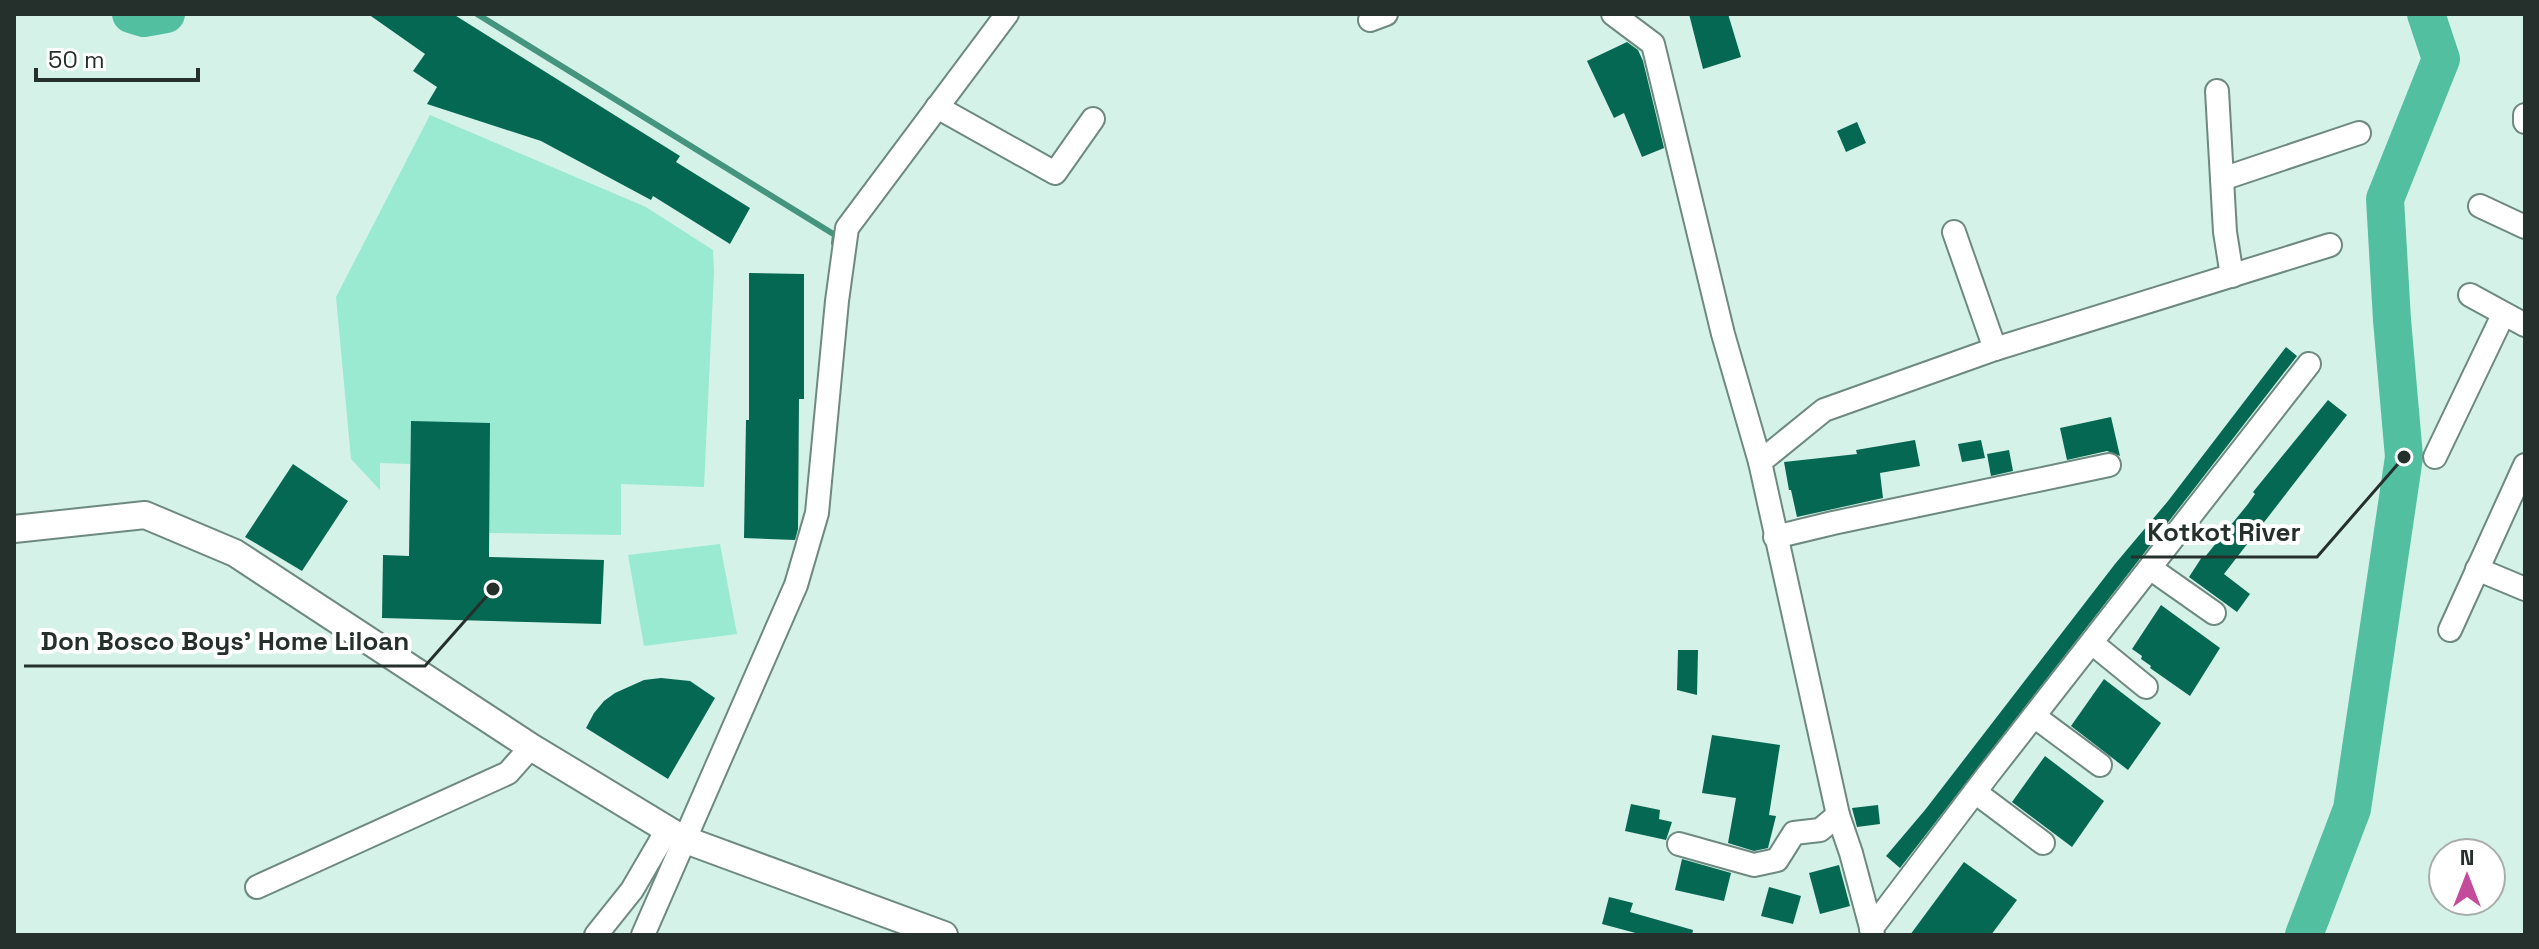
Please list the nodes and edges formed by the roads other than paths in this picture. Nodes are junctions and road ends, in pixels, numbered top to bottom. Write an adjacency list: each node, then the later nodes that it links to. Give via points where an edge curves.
1 (1007, 14): 4 (street)
2 (1613, 14): 21 (street, via 1653,44 1723,334)
3 (2217, 91): 9 (street)
4 (937, 107): 6 (street, via 1055,173); 39 (street, via 847,228 817,513 796,585)
5 (2525, 115): 7 (street)
6 (1093, 119)
7 (2525, 122)
8 (2359, 133): 9 (street)
9 (2222, 179): 14 (street)
10 (2480, 206): 11 (street)
11 (2525, 227)
12 (1954, 232): 18 (street)
13 (2330, 245): 14 (street)
14 (2232, 276): 18 (street)
15 (2470, 295): 16 (street)
16 (2503, 315): 17 (street); 20 (street)
17 (2525, 325)
18 (1995, 349): 21 (street, via 1824,410)
19 (2309, 364): 27 (street)
20 (2435, 457)
21 (1760, 462): 26 (street)
22 (2109, 465): 26 (street)
23 (2525, 465): 24 (street)
24 (2519, 492): 28 (street)
25 (14, 529): 35 (street, via 145,515 235,553)
26 (1775, 537): 38 (street)
27 (2150, 568): 30 (street); 32 (street)
28 (2477, 569): 29 (street); 31 (street)
29 (2525, 589)
30 (2214, 613)
31 (2450, 630)
32 (2092, 643): 33 (street); 34 (street)
33 (2146, 687)
34 (2034, 716): 36 (street); 37 (street)
35 (531, 747): 39 (street); 42 (street, via 508,773)
36 (2100, 765)
37 (1975, 792): 40 (street); 43 (street)
38 (1838, 815): 41 (street, via 1820,830 1794,833 1777,860 1754,865); 43 (street)
39 (675, 834): 44 (street); 45 (street); 46 (street)
40 (2043, 843)
41 (1679, 844)
42 (257, 887)
43 (1872, 932)
44 (596, 935)
45 (643, 935)
46 (944, 935)

